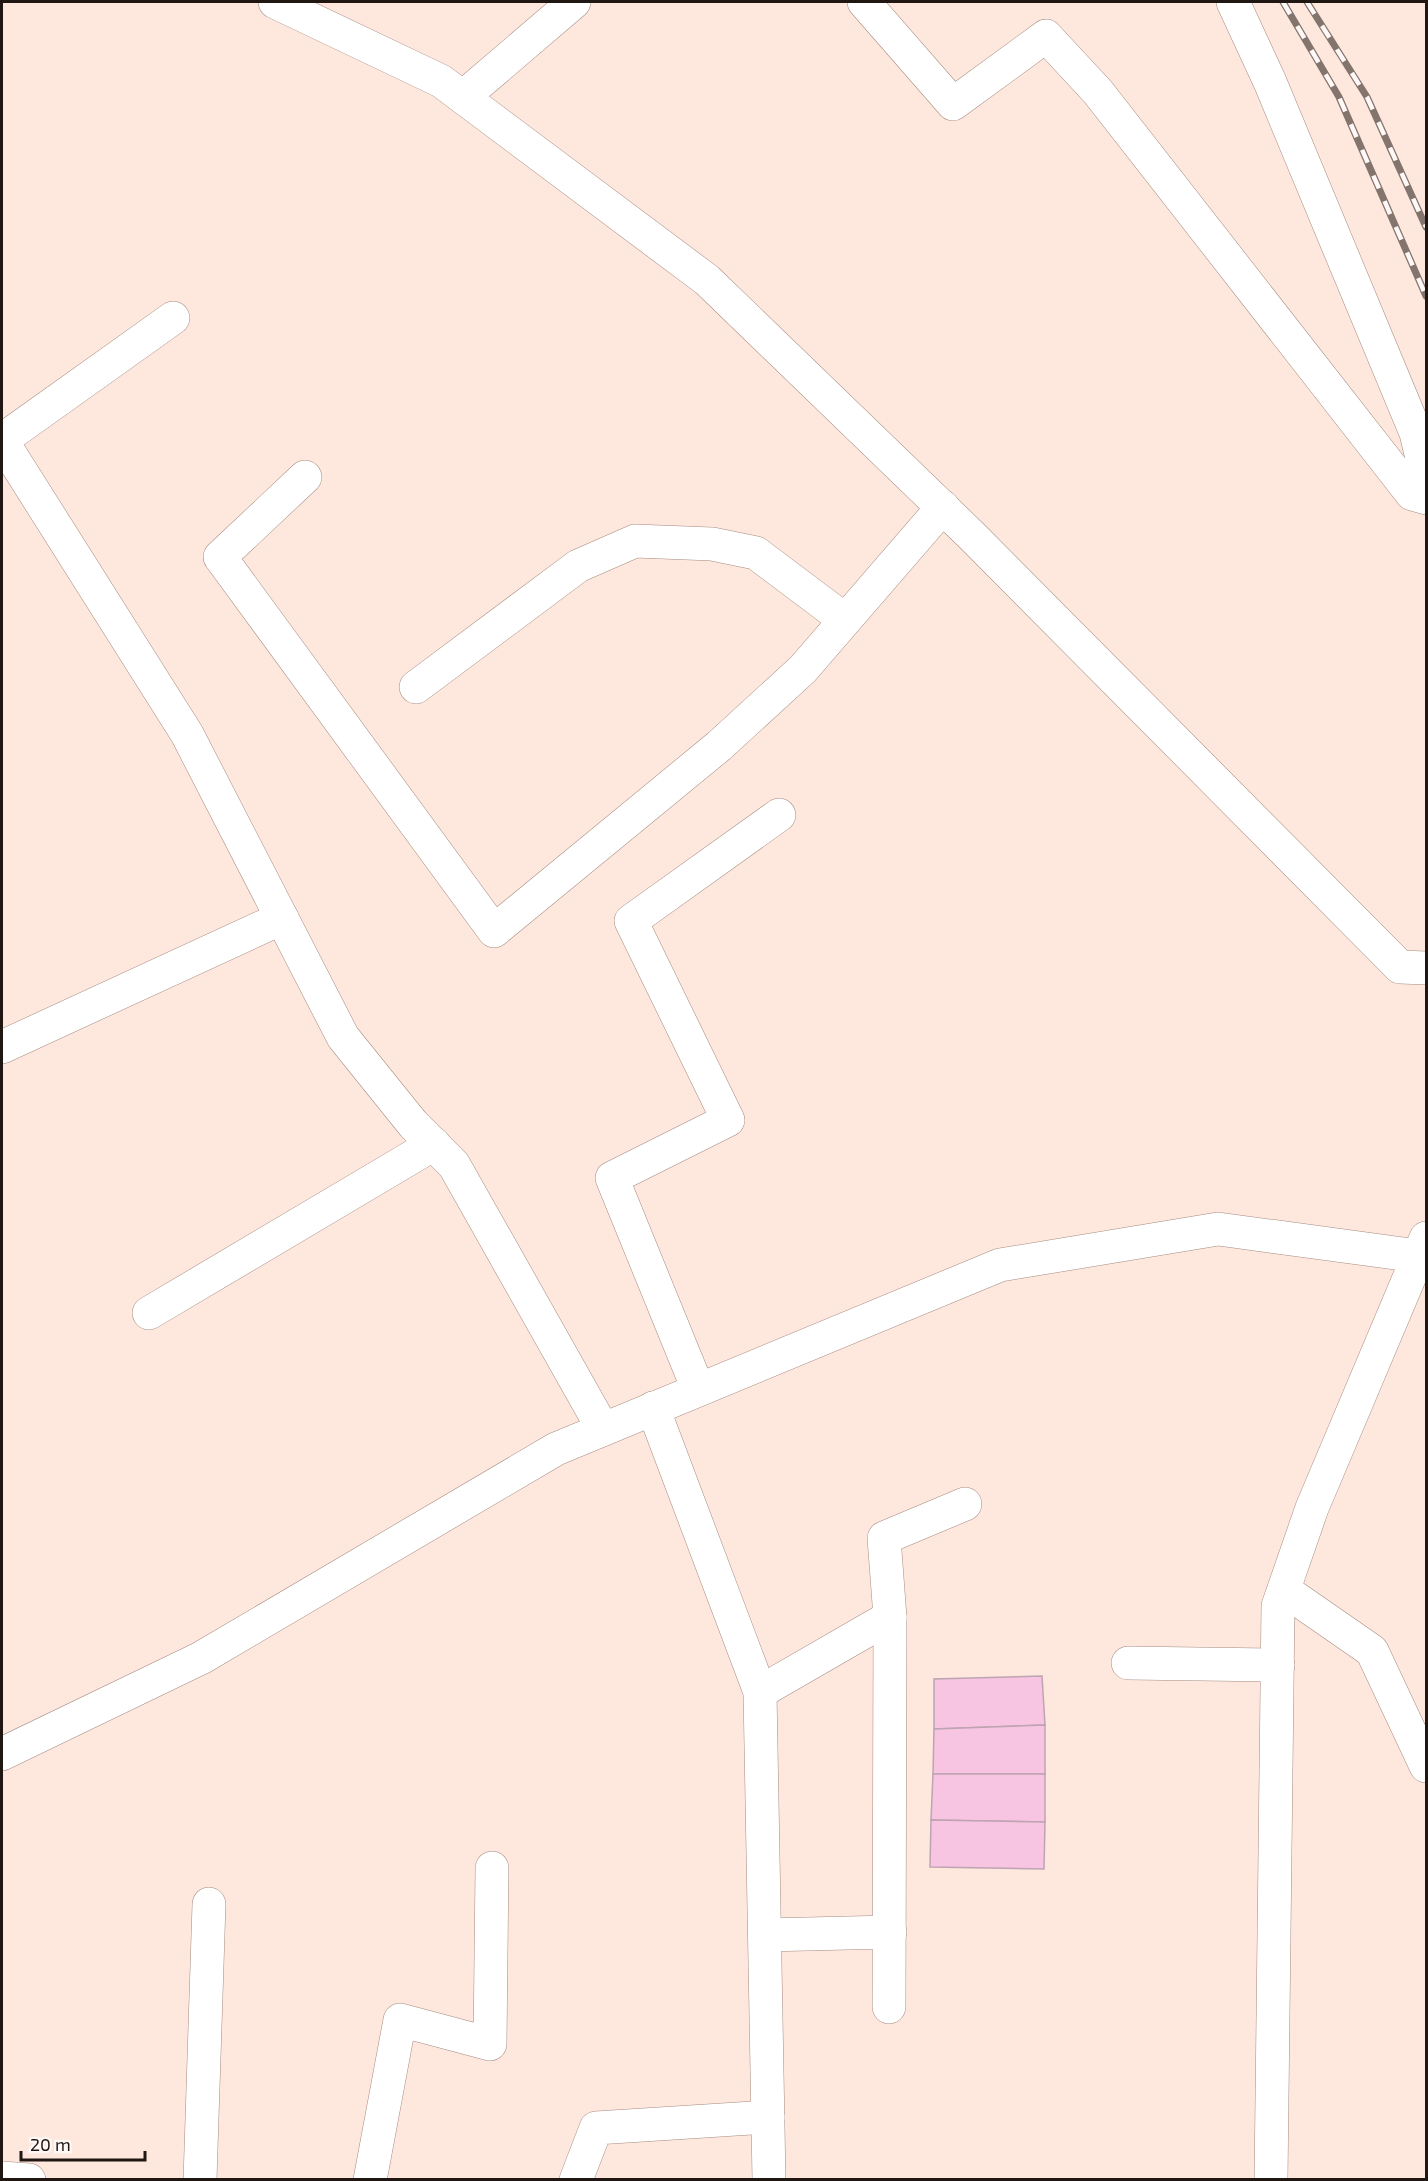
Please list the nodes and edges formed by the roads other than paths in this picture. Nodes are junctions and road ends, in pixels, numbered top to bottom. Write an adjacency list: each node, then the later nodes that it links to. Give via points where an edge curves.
1 (275, 2): 5 (street, via 441,81)
2 (574, 2): 5 (street)
3 (864, 2): 10 (street, via 953,104 1046,36 1098,92 1412,494)
4 (1233, 2): 8 (street, via 1416,433)
5 (463, 97): 11 (street, via 707,280)
6 (173, 318): 7 (street)
7 (2, 441): 15 (street, via 187,734)
8 (1426, 475)
9 (305, 477): 12 (street, via 220,557 494,931 719,747 804,669)
10 (1426, 498)
11 (942, 507): 12 (street); 16 (street, via 1400,967)
12 (845, 620): 13 (street, via 756,553 712,544 635,541 578,566)
13 (416, 687)
14 (779, 815): 21 (street, via 630,921 728,1120 612,1179)
15 (282, 918): 17 (street); 18 (street, via 343,1037 413,1124)
16 (1426, 968)
17 (2, 1047)
18 (434, 1144): 20 (street); 23 (street, via 454,1165)
19 (1422, 1246): 21 (street, via 1218,1229 1000,1264); 25 (street, via 1312,1508)
20 (149, 1313)
21 (698, 1389): 22 (street)
22 (653, 1408): 23 (street); 29 (street)
23 (603, 1429): 30 (street, via 556,1449 201,1658)
24 (965, 1504): 26 (street, via 884,1538)
25 (1284, 1590): 28 (street, via 1278,1606); 31 (street, via 1372,1651)
26 (890, 1617): 29 (street); 34 (street)
27 (1128, 1663): 28 (street)
28 (1278, 1665): 42 (street)
29 (760, 1692): 35 (street)
30 (2, 1754)
31 (1426, 1766)
32 (492, 1868): 39 (street, via 490,2044 400,2020)
33 (209, 1904): 38 (street)
34 (890, 1932): 35 (street); 36 (street)
35 (765, 1935): 37 (street)
36 (890, 2007)
37 (768, 2117): 40 (street, via 596,2128); 41 (street)
38 (200, 2180)
39 (370, 2180)
40 (576, 2180)
41 (769, 2180)
42 (1271, 2180)

